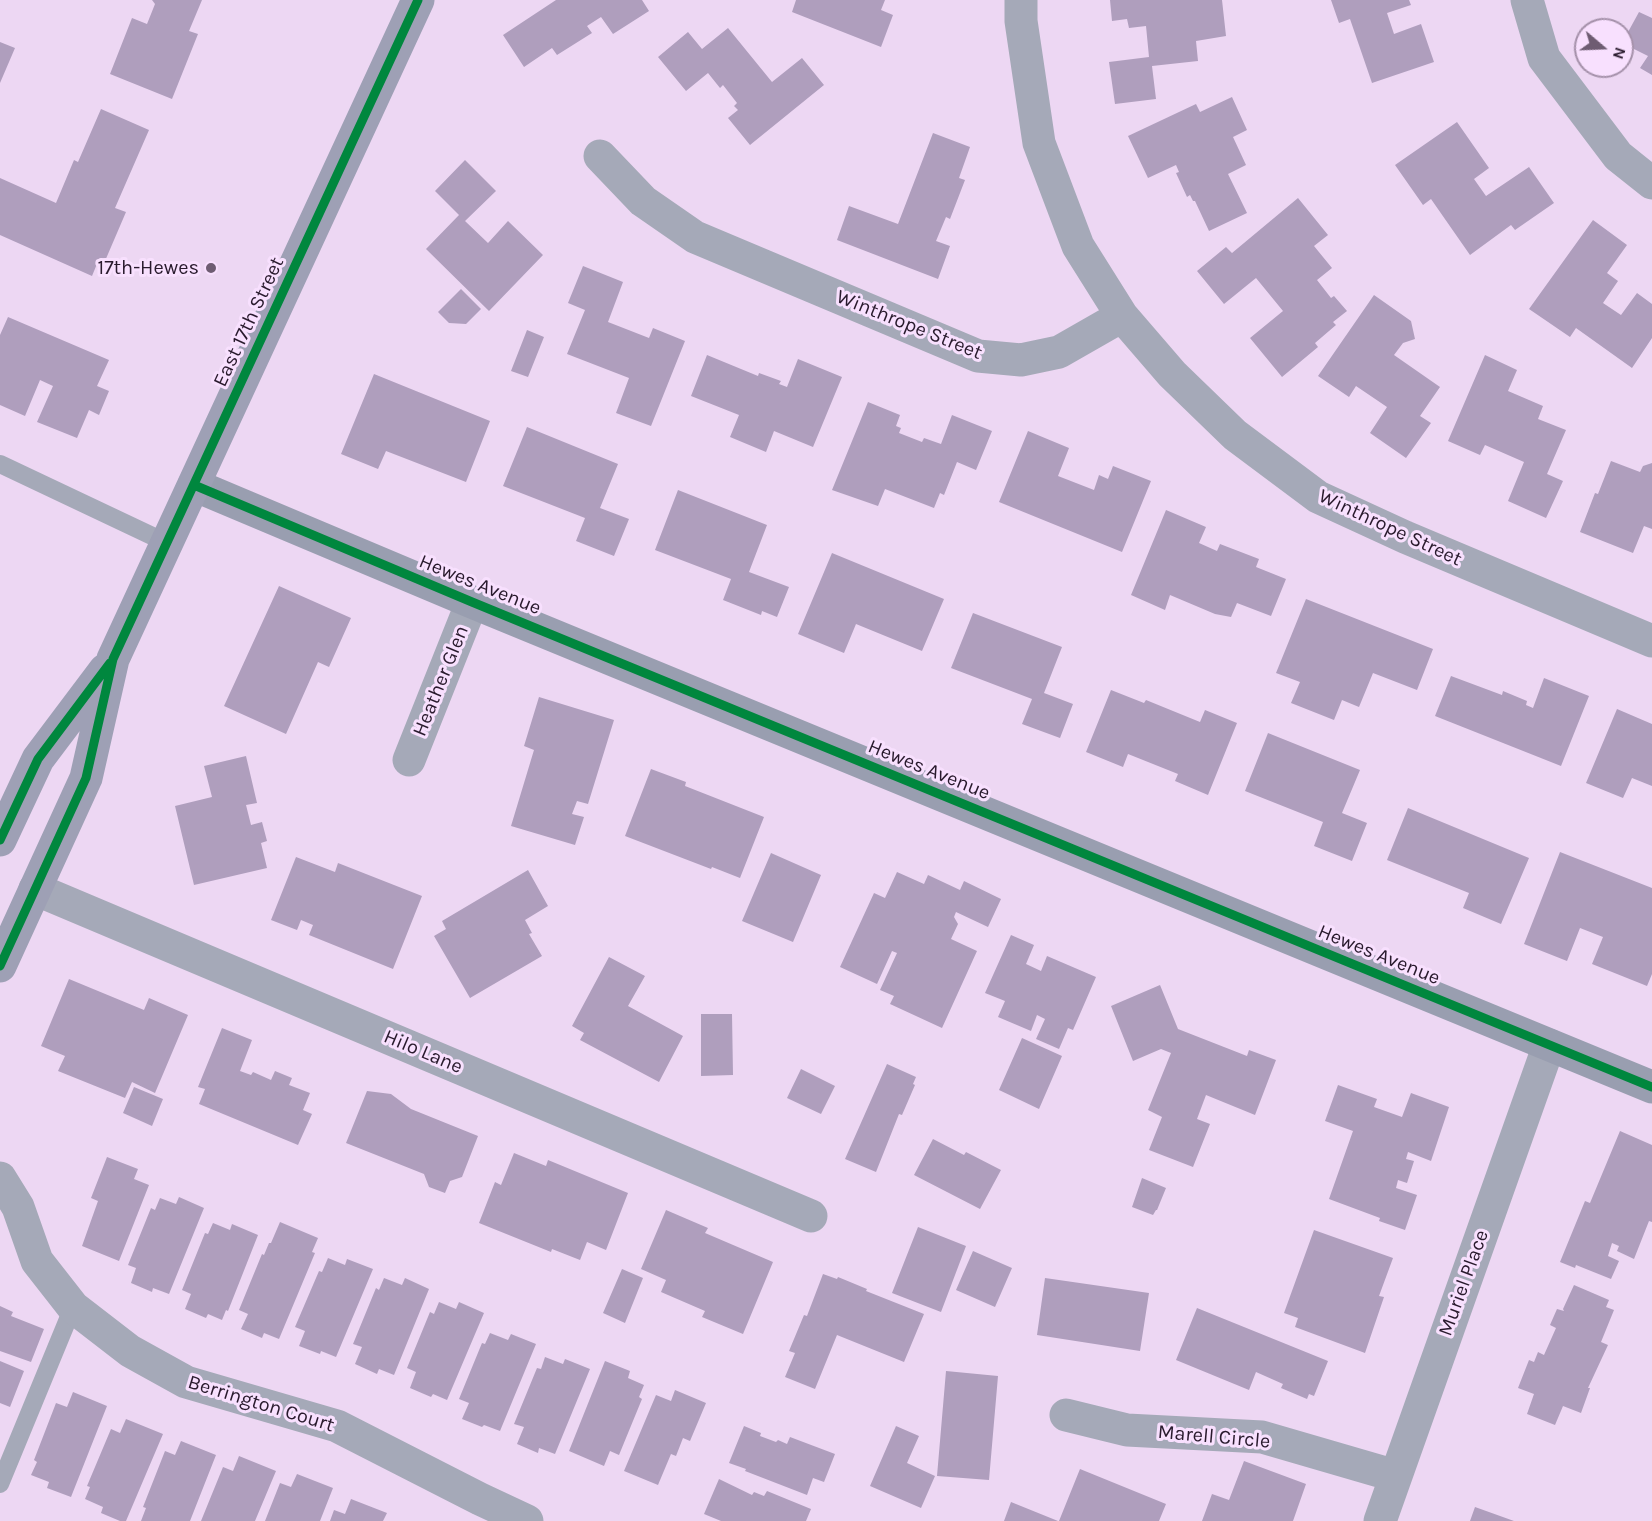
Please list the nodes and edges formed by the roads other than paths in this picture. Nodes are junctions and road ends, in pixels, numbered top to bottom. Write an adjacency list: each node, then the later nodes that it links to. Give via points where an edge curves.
1 (418, 0): 8 (main road, East 17th Street)
2 (1021, 0): 6 (street, via 1039,143 1078,246)
3 (1527, 0): 5 (street, via 1544,58 1618,156)
4 (600, 156): 6 (street, Winthrope Street, via 643,201 695,237 978,356 1021,360 1059,352)
5 (1652, 183)
6 (1122, 316): 11 (street, Winthrope Street, via 1172,374 1235,435 1318,496 1405,537)
7 (0, 464): 9 (lane)
8 (194, 485): 9 (main road, East 17th Street); 10 (street, Hewes Avenue)
9 (166, 543): 12 (main road, East 17th Street)
10 (472, 602): 13 (street, Heather Glen); 17 (street, Hewes Avenue)
11 (1652, 640)
12 (113, 659): 14 (main road, East 17th Street, via 38,759); 15 (main road, East 17th Street, via 86,778)
13 (409, 760)
14 (4, 820)
15 (35, 889): 16 (main road, East 17th Street); 20 (street, Hilo Lane)
16 (0, 966)
17 (1549, 1045): 18 (street, Hewes Avenue); 23 (street, Muriel Place)
18 (1652, 1087)
19 (0, 1178): 21 (street, Berrington Court, via 18,1207 37,1261)
20 (811, 1216)
21 (73, 1306): 24 (lane); 25 (street, Berrington Court, via 130,1351 186,1382 337,1426)
22 (1066, 1415): 23 (street, Marell Circle, via 1127,1431 1262,1437)
23 (1396, 1476): 26 (street, Muriel Place)
24 (0, 1484)
25 (527, 1521)
26 (1380, 1521)

